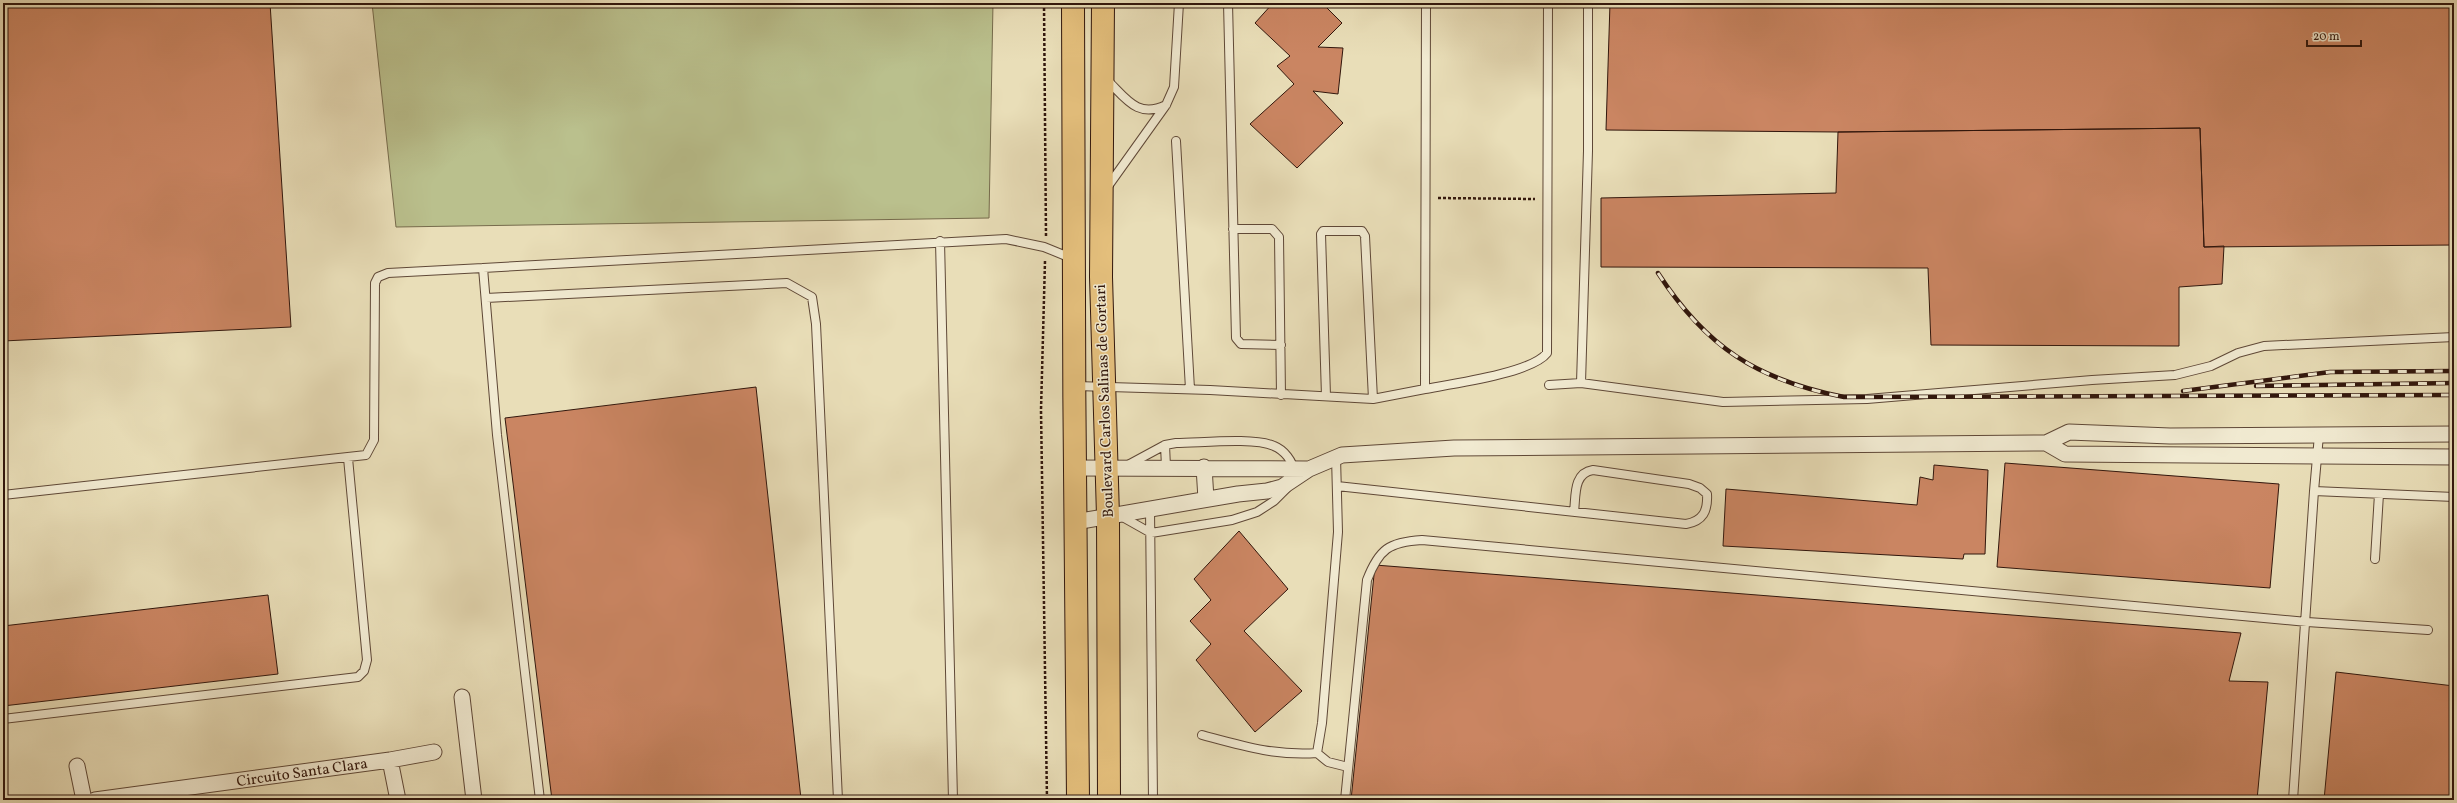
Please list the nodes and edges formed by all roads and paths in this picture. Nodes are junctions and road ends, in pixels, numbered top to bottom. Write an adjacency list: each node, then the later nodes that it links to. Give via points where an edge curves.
1 (1044, 3): 17 (path)
2 (1073, 3): 18 (main road, Boulevard Carlos Salinas de Gortari)
3 (1103, 3): 9 (main road, Boulevard Carlos Salinas de Gortari)
4 (1179, 3): 10 (lane, via 1174,87)
5 (1228, 3): 15 (lane)
6 (1426, 3): 13 (lane)
7 (1548, 3): 14 (lane)
8 (1588, 3): 23 (lane, via 1588,151)
9 (1103, 76): 10 (lane, via 1140,109 1147,111); 12 (main road, Boulevard Carlos Salinas de Gortari)
10 (1166, 105): 12 (lane)
11 (1176, 141): 27 (lane)
12 (1102, 195): 26 (main road, Boulevard Carlos Salinas de Gortari, via 1100,277)
13 (1426, 198): 14 (path); 28 (lane)
14 (1548, 200): 28 (lane, via 1547,353 1543,358 1514,370)
15 (1233, 229): 22 (lane, via 1236,341 1242,344); 22 (lane, via 1268,228 1278,233)
16 (940, 241): 17 (lane, via 1011,239); 19 (lane); 73 (lane)
17 (1046, 248): 18 (lane); 74 (path, via 1041,410)
18 (1073, 259): 25 (main road, Boulevard Carlos Salinas de Gortari)
19 (483, 268): 20 (lane); 39 (lane, via 388,273 378,278 375,283 374,440 366,455)
20 (486, 298): 71 (lane, via 497,435); 72 (lane, via 788,283 812,297 816,324)
21 (2454, 337): 23 (lane, via 2264,346 2238,353 2210,366 2175,375 1867,399 1723,402)
22 (1281, 346): 29 (lane)
23 (1580, 383): 24 (lane)
24 (1549, 385)
25 (1076, 386): 26 (lane); 43 (main road, Boulevard Carlos Salinas de Gortari)
26 (1105, 387): 27 (lane); 40 (main road, Boulevard Carlos Salinas de Gortari)
27 (1190, 389): 29 (lane)
28 (1425, 390): 31 (lane)
29 (1281, 395): 30 (lane)
30 (1326, 396): 31 (lane); 31 (lane, via 1322,234 1323,230 1356,230 1362,231 1365,236)
31 (1373, 399)
32 (2454, 434): 33 (street)
33 (2318, 435): 34 (street, via 2170,436 2069,432); 37 (lane)
34 (2046, 443): 36 (street, via 1454,448 1361,453); 37 (street, via 2065,454)
35 (1165, 445): 40 (lane); 41 (lane); 44 (lane, via 1264,443 1281,450)
36 (1336, 457): 44 (street); 45 (lane)
37 (2317, 457): 38 (street); 46 (lane)
38 (2454, 457)
39 (348, 458): 48 (lane); 60 (lane, via 367,660 364,671 358,677)
40 (1116, 467): 41 (street); 43 (street); 53 (main road, Boulevard Carlos Salinas de Gortari)
41 (1166, 467): 42 (street)
42 (1204, 467): 44 (street); 50 (street)
43 (1074, 468): 54 (main road, Boulevard Carlos Salinas de Gortari)
44 (1294, 474): 50 (street, via 1267,491); 55 (lane, via 1274,501 1257,512 1232,520)
45 (1337, 486): 52 (lane); 63 (lane, via 1338,532 1322,723)
46 (2314, 491): 47 (lane); 57 (lane)
47 (2379, 494): 49 (lane); 56 (lane)
48 (3, 495)
49 (2454, 497)
50 (1206, 499): 51 (street)
51 (1150, 509): 53 (street); 55 (lane)
52 (1574, 512): 52 (lane, via 1686,524 1696,522 1705,514 1706,494 1700,488 1689,484 1593,470 1580,476)
53 (1113, 515): 54 (street); 55 (lane); 76 (main road, Boulevard Carlos Salinas de Gortari)
54 (1075, 522): 75 (main road, Boulevard Carlos Salinas de Gortari)
55 (1151, 534): 77 (lane)
56 (2375, 559)
57 (2306, 622): 58 (lane); 66 (lane, via 1446,542 1405,541 1386,547 1375,561 1367,580); 79 (lane)
58 (2428, 630)
59 (462, 697): 70 (street)
60 (3, 719)
61 (1202, 735): 63 (lane, via 1268,752 1292,755)
62 (434, 752): 64 (street, Circuito Santa Clara)
63 (1317, 753): 66 (lane, via 1328,762)
64 (390, 760): 68 (street, Circuito Santa Clara); 69 (street)
65 (77, 766): 67 (street)
66 (1348, 767): 78 (lane)
67 (84, 800)
68 (95, 800)
69 (398, 800)
70 (474, 800)
71 (540, 800)
72 (838, 800)
73 (953, 800)
74 (1047, 800)
75 (1078, 800)
76 (1109, 800)
77 (1153, 800)
78 (1345, 800)
79 (2293, 800)

